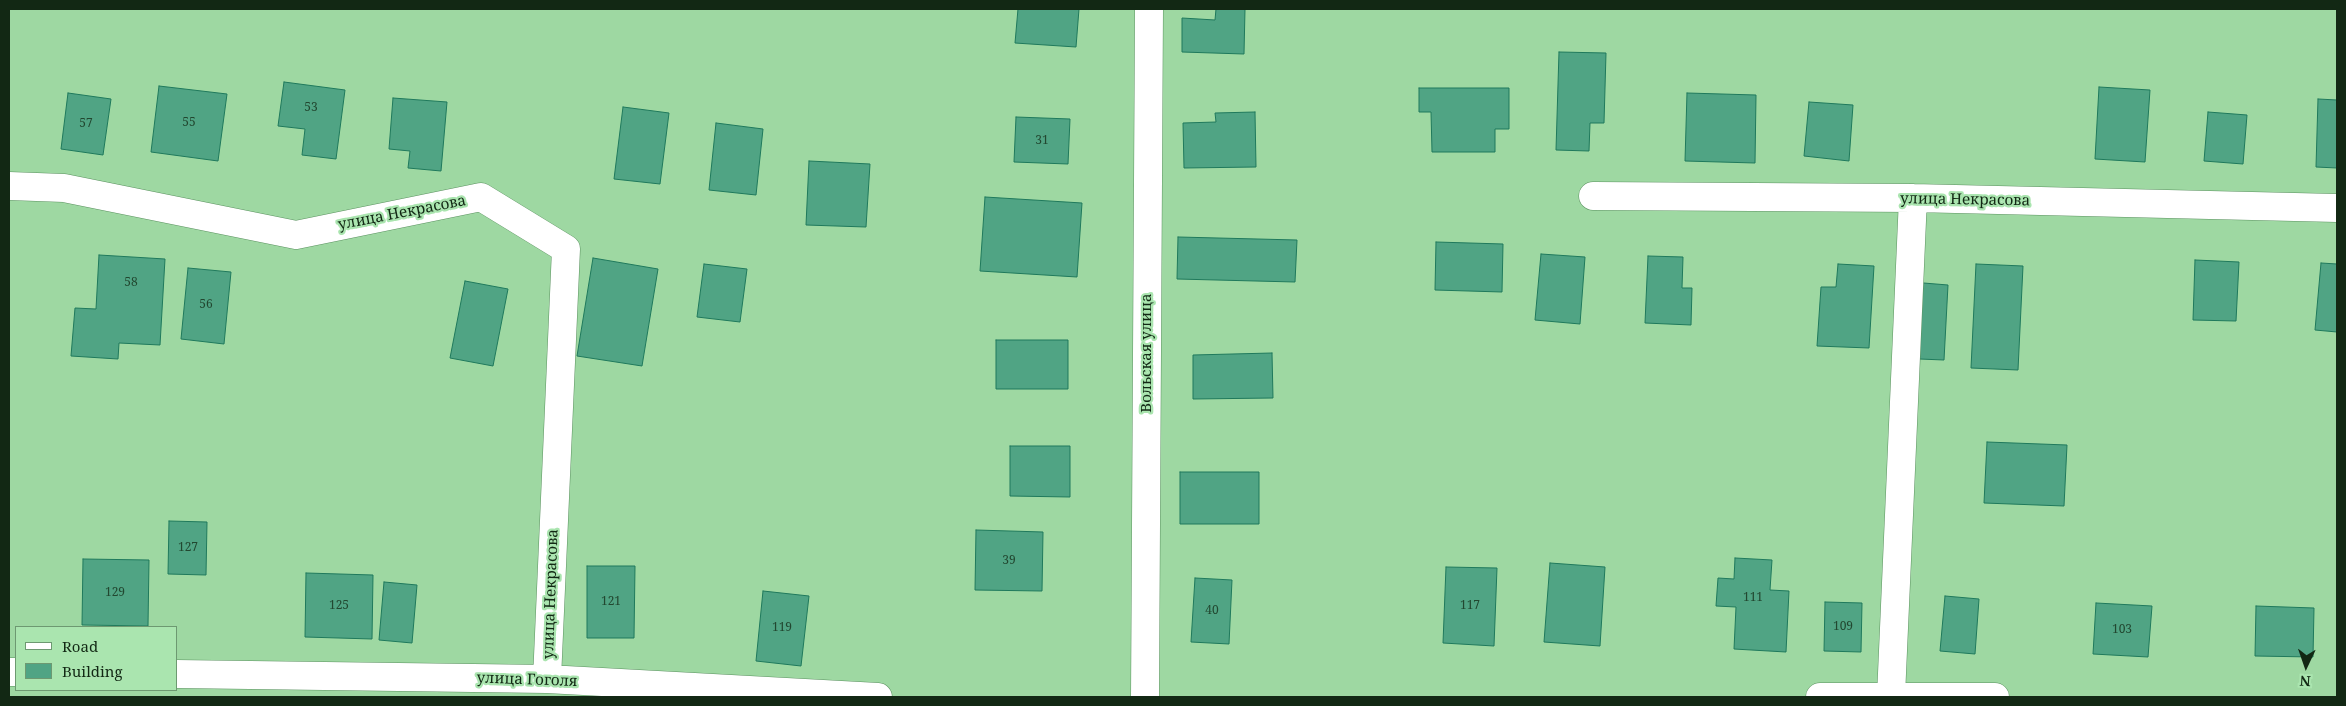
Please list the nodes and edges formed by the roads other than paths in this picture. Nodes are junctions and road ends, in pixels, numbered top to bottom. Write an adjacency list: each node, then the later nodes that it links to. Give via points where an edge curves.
1 (1148, 9): 10 (street, Вольская улица)
2 (9, 186): 7 (street, улица Некрасова, via 64,188 296,235 481,197 566,249)
3 (1593, 196): 4 (street, улица Некрасова)
4 (1913, 198): 5 (street, улица Некрасова); 8 (street)
5 (2337, 208)
6 (178, 674): 7 (street, улица Гоголя)
7 (547, 679): 9 (street, улица Гоголя)
8 (1890, 696): 11 (street); 12 (street)
9 (878, 697)
10 (1145, 697)
11 (1820, 697)
12 (1995, 697)

